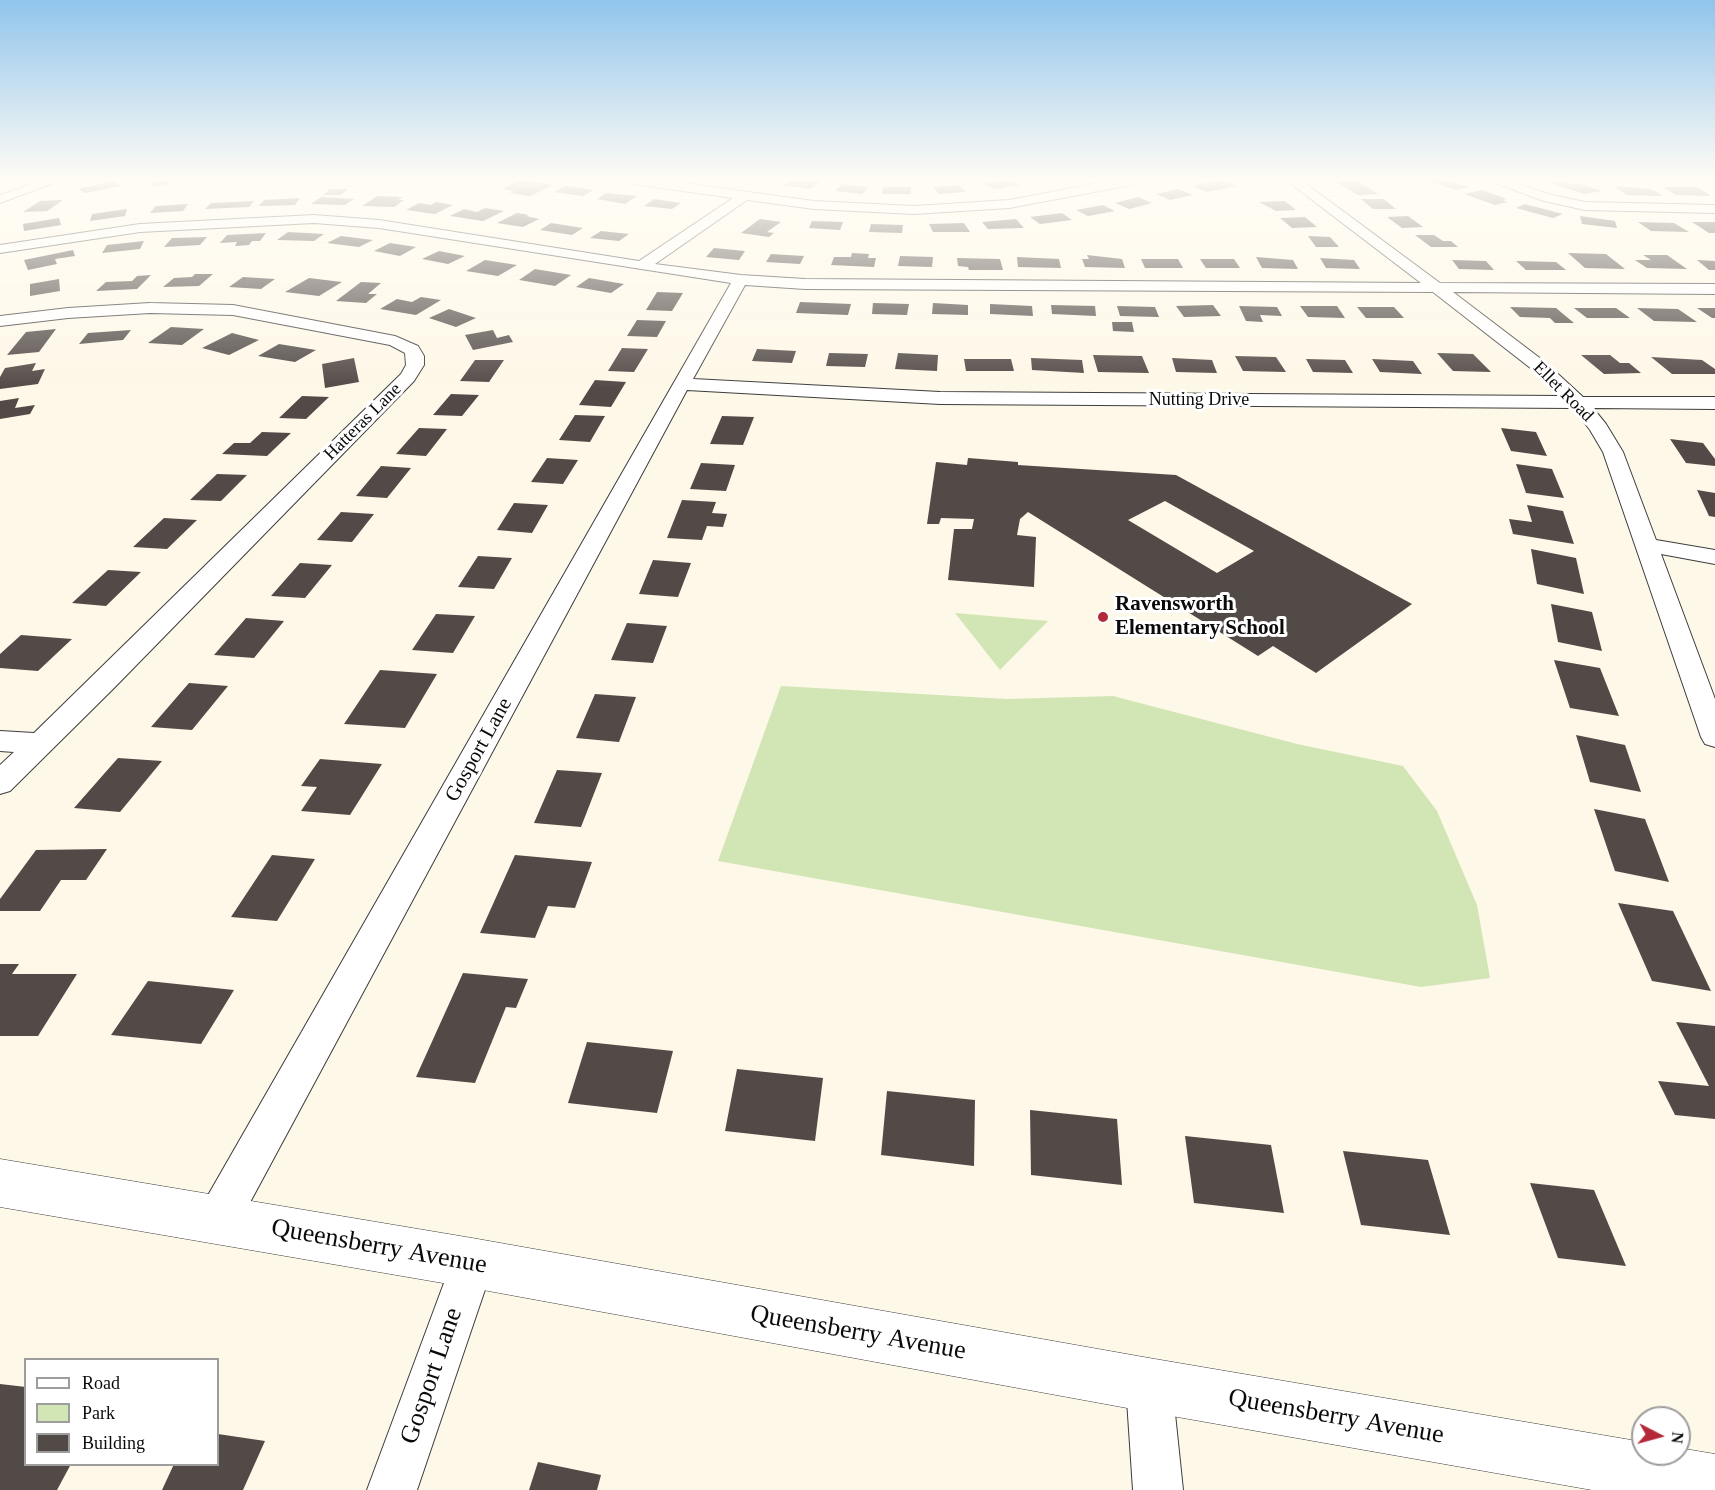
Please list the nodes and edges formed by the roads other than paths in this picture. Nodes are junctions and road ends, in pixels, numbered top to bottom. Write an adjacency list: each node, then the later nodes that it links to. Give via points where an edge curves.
1 (539, 250): 4 (street)
2 (666, 250): 4 (street)
3 (1387, 250): 6 (street, Ellet Road)
4 (642, 266): 5 (street)
5 (741, 280): 6 (street, via 858,286); 9 (street, Gosport Lane)
6 (1438, 288): 7 (street); 10 (street, Ellet Road, via 1539,366)
7 (1715, 289)
8 (0, 321): 16 (street, Hatteras Lane, via 150,308 232,310 395,341 415,356 408,377 105,682)
9 (683, 384): 10 (street, Nutting Drive, via 940,398); 19 (street, Gosport Lane)
10 (1577, 401): 11 (street, Nutting Drive); 12 (street, Ellet Road, via 1613,452)
11 (1715, 402)
12 (1648, 545): 13 (street); 14 (street, Ellet Road)
13 (1715, 556)
14 (1715, 737)
15 (0, 741): 16 (street)
16 (38, 744): 17 (street, Hatteras Lane)
17 (0, 783)
18 (0, 1183): 19 (street, Queensberry Avenue)
19 (218, 1219): 20 (street, Queensberry Avenue)
20 (471, 1263): 21 (street, Queensberry Avenue); 23 (street, Gosport Lane)
21 (1149, 1385): 22 (street, Queensberry Avenue); 24 (street)
22 (1715, 1483)
23 (392, 1490)
24 (1158, 1490)

